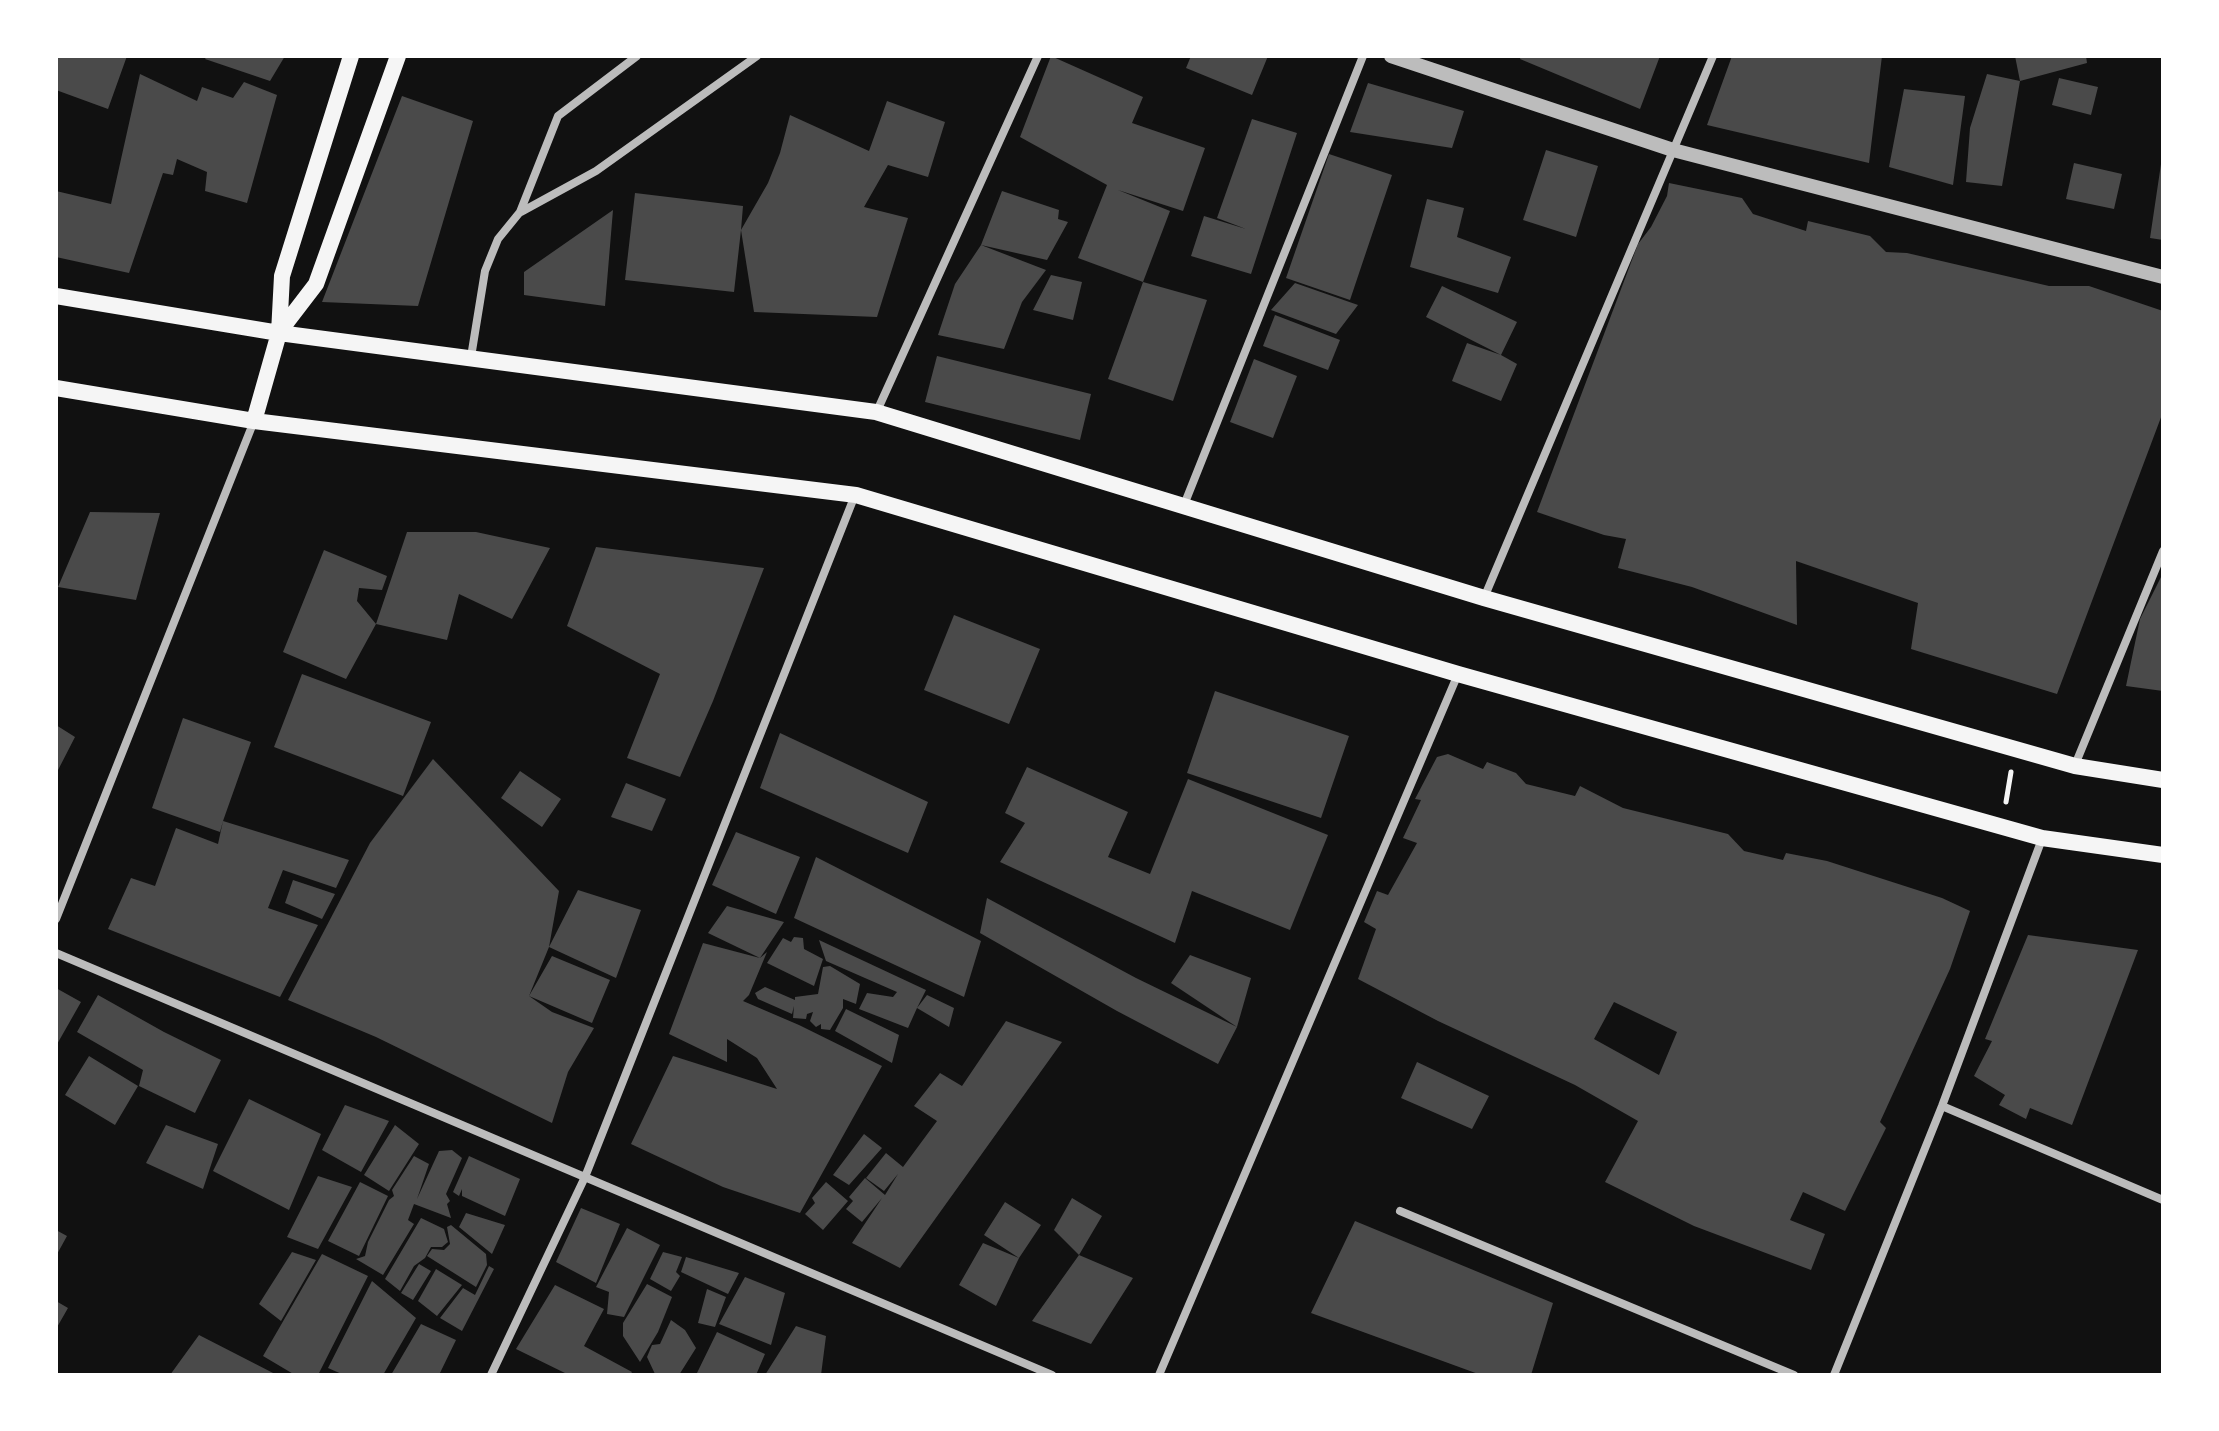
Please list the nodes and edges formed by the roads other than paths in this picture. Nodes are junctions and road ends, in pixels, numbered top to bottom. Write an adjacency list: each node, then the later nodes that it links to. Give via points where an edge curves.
1 (351, 56): 13 (main road, via 282,276)
2 (398, 56): 13 (main road, via 316,284)
3 (637, 56): 10 (street, via 558,116)
4 (757, 56): 10 (street, via 596,171)
5 (1038, 56): 16 (street)
6 (1363, 56): 19 (street)
7 (1391, 56): 9 (street)
8 (1713, 56): 9 (street)
9 (1673, 150): 11 (street); 21 (street)
10 (520, 212): 14 (street, via 498,239 485,271)
11 (2163, 277)
12 (56, 296): 13 (main road)
13 (279, 333): 14 (main road); 17 (main road)
14 (471, 357): 16 (main road)
15 (56, 388): 17 (main road)
16 (876, 412): 19 (main road)
17 (254, 421): 18 (main road); 27 (street)
18 (856, 495): 22 (main road); 30 (street)
19 (1184, 505): 21 (main road)
20 (2163, 551): 23 (street)
21 (1484, 598): 23 (main road)
22 (1458, 674): 25 (main road); 35 (street)
23 (2075, 766): 24 (main road)
24 (2163, 780)
25 (2042, 838): 26 (main road); 29 (street)
26 (2163, 855)
27 (56, 919)
28 (56, 953): 30 (street)
29 (1942, 1106): 31 (street); 37 (street)
30 (585, 1177): 33 (street); 34 (street)
31 (2163, 1200)
32 (1400, 1211): 36 (street)
33 (491, 1375)
34 (1052, 1375)
35 (1159, 1375)
36 (1794, 1375)
37 (1834, 1375)

